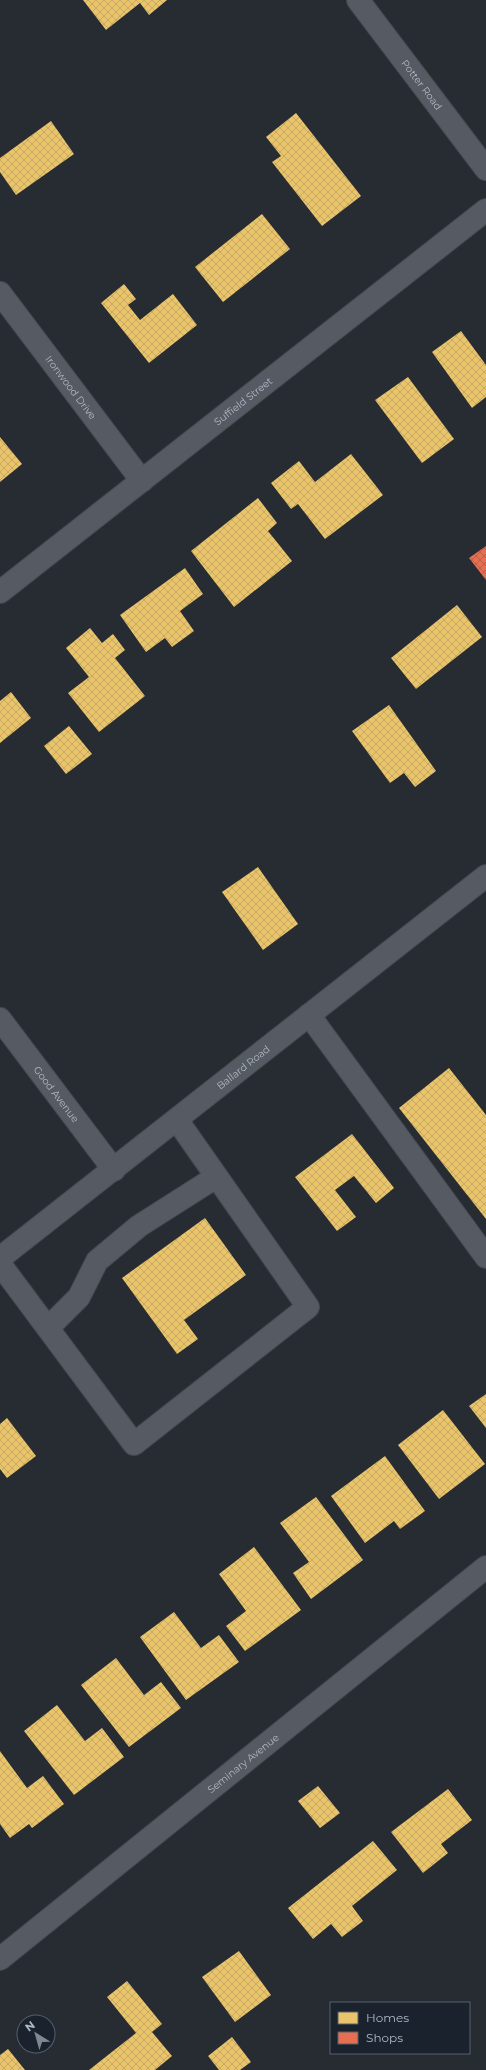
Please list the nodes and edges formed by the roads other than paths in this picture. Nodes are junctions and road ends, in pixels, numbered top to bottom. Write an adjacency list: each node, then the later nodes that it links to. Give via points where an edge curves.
1 (358, 0): 2 (street, Potter Road)
2 (486, 169)
3 (486, 210): 5 (street, Suffield Street)
4 (0, 293): 5 (street, Ironwood Drive)
5 (142, 481): 6 (street, Suffield Street)
6 (0, 592)
7 (486, 876): 8 (street, Ballard Road)
8 (309, 1015): 10 (street, Ballard Road); 13 (street)
9 (0, 1019): 11 (street, Good Avenue)
10 (177, 1120): 11 (street, Ballard Road); 12 (street)
11 (114, 1170): 14 (street, Ballard Road)
12 (216, 1177): 16 (street, via 139,1226 97,1261 79,1297); 16 (street, via 308,1307 134,1444)
13 (486, 1257)
14 (0, 1258)
15 (0, 1264): 16 (street)
16 (48, 1328)
17 (486, 1567): 18 (street, Seminary Avenue)
18 (0, 1959)

